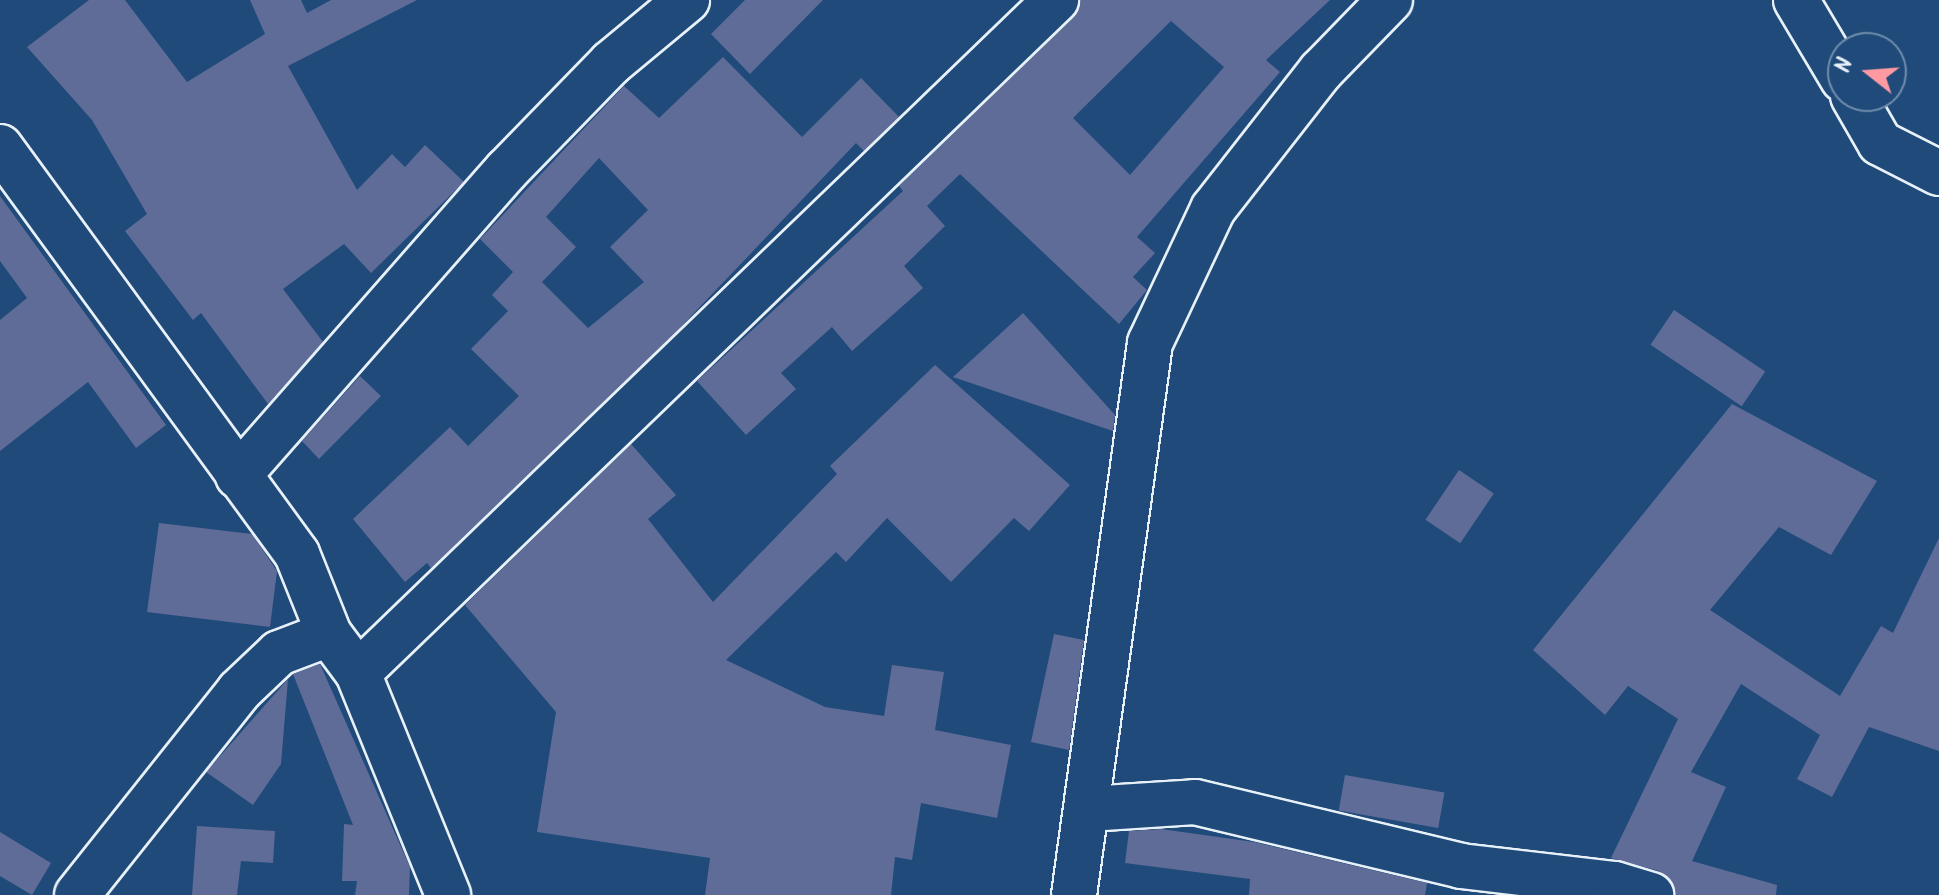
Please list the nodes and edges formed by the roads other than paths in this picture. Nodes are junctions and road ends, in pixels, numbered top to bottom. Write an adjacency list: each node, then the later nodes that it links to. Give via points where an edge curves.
1 (687, 0): 9 (street, via 611,63 507,170)
2 (1056, 0): 11 (street)
3 (1390, 0): 12 (street, via 1321,71 1213,209 1150,343)
4 (1796, 0): 5 (street)
5 (1827, 52)
6 (1862, 112): 8 (street, via 1880,143)
7 (0, 147): 9 (street)
8 (1939, 173)
9 (238, 476): 10 (street, via 297,554)
10 (329, 634): 11 (street); 13 (street, via 279,653 239,691)
11 (358, 673): 14 (street)
12 (1088, 809): 15 (street); 16 (street, via 1195,802 1461,866 1615,884)
13 (77, 895)
14 (448, 895)
15 (1074, 895)
16 (1651, 895)

